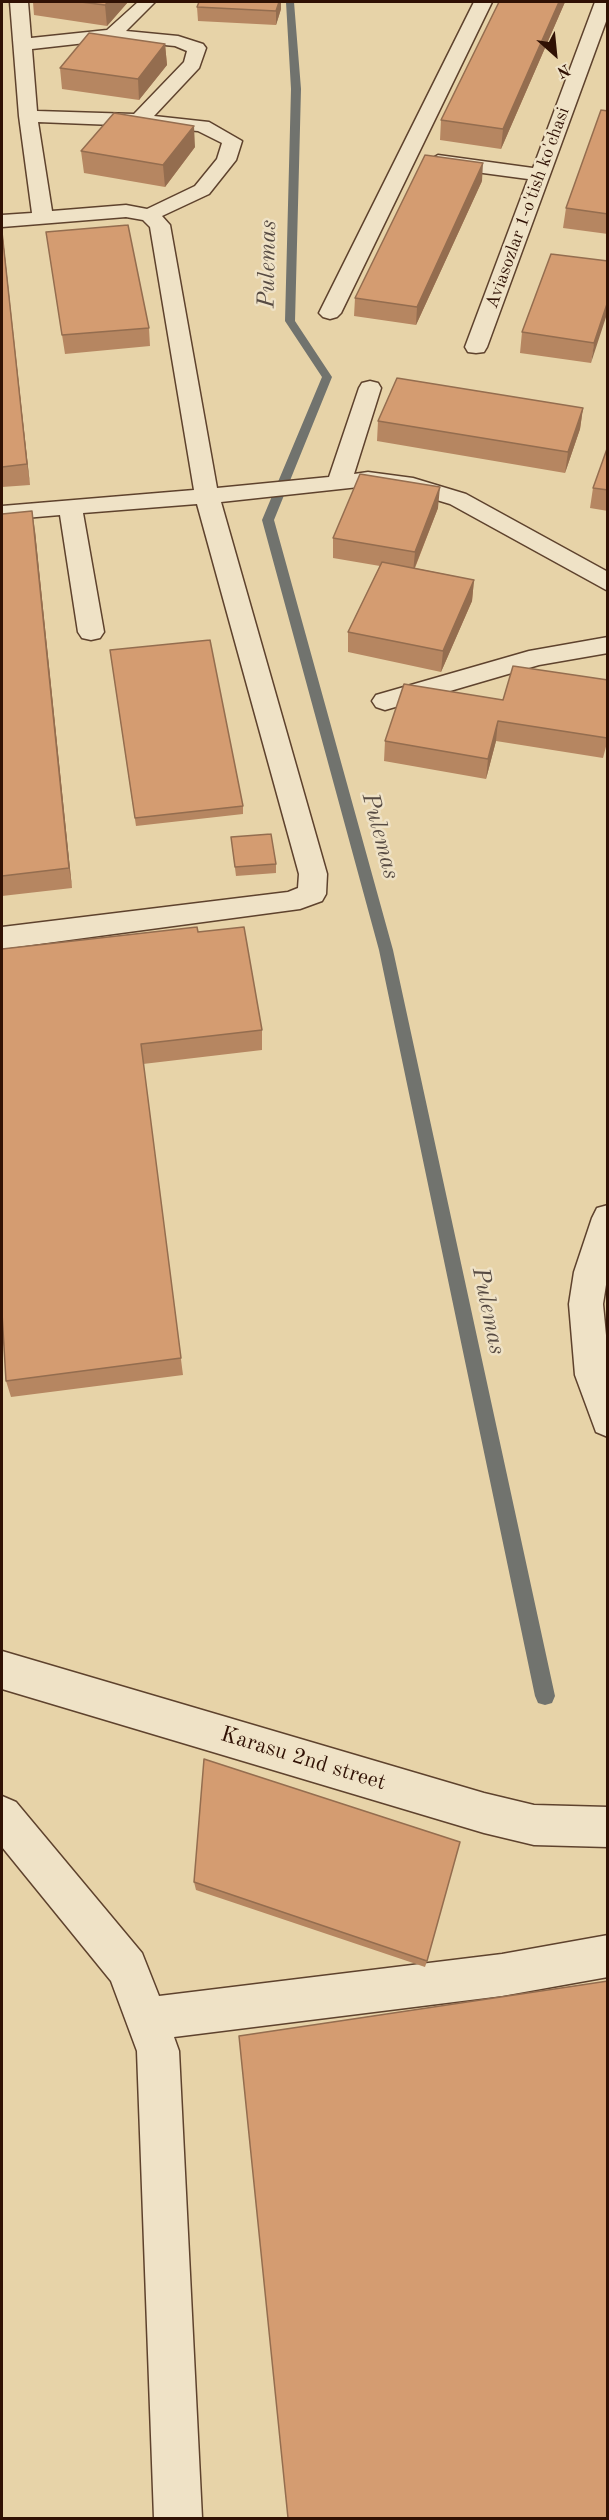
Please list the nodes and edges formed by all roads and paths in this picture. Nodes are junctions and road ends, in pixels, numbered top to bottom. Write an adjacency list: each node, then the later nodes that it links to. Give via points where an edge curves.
1 (19, 2): 6 (street)
2 (147, 2): 5 (street)
3 (483, 2): 9 (street)
4 (604, 2): 10 (street, Aviasozlar 1-o'tish ko'chasi)
5 (112, 35): 6 (street); 8 (street, via 178,41 197,48 192,64)
6 (24, 44): 7 (street)
7 (28, 116): 8 (street); 12 (street)
8 (139, 120): 11 (street, via 202,126 232,141 226,160 202,190)
9 (407, 157): 10 (street); 14 (street)
10 (540, 175): 15 (street, Aviasozlar 1-o'tish ko'chasi)
11 (149, 215): 12 (street, via 126,211); 18 (street, via 160,225)
12 (43, 218): 13 (street)
13 (2, 221)
14 (330, 313)
15 (476, 347)
16 (370, 388): 17 (street)
17 (339, 483): 18 (street); 21 (street, via 368,479 413,485 458,499)
18 (207, 496): 19 (street); 25 (street, via 313,874 312,894 290,902)
19 (70, 506): 20 (street); 22 (street)
20 (2, 513)
21 (608, 583)
22 (91, 632)
23 (608, 645): 24 (street, via 538,657)
24 (385, 701)
25 (2, 938)
26 (608, 1218): 27 (street, via 591,1272 586,1304 592,1374)
27 (608, 1421)
28 (2, 1670): 30 (street, Karasu 2nd street, via 484,1813 534,1825)
29 (2, 1816): 32 (street, via 127,1968)
30 (608, 1827)
31 (608, 1956): 32 (street, via 502,1975)
32 (145, 2019): 33 (street, via 158,2051)
33 (178, 2518)

